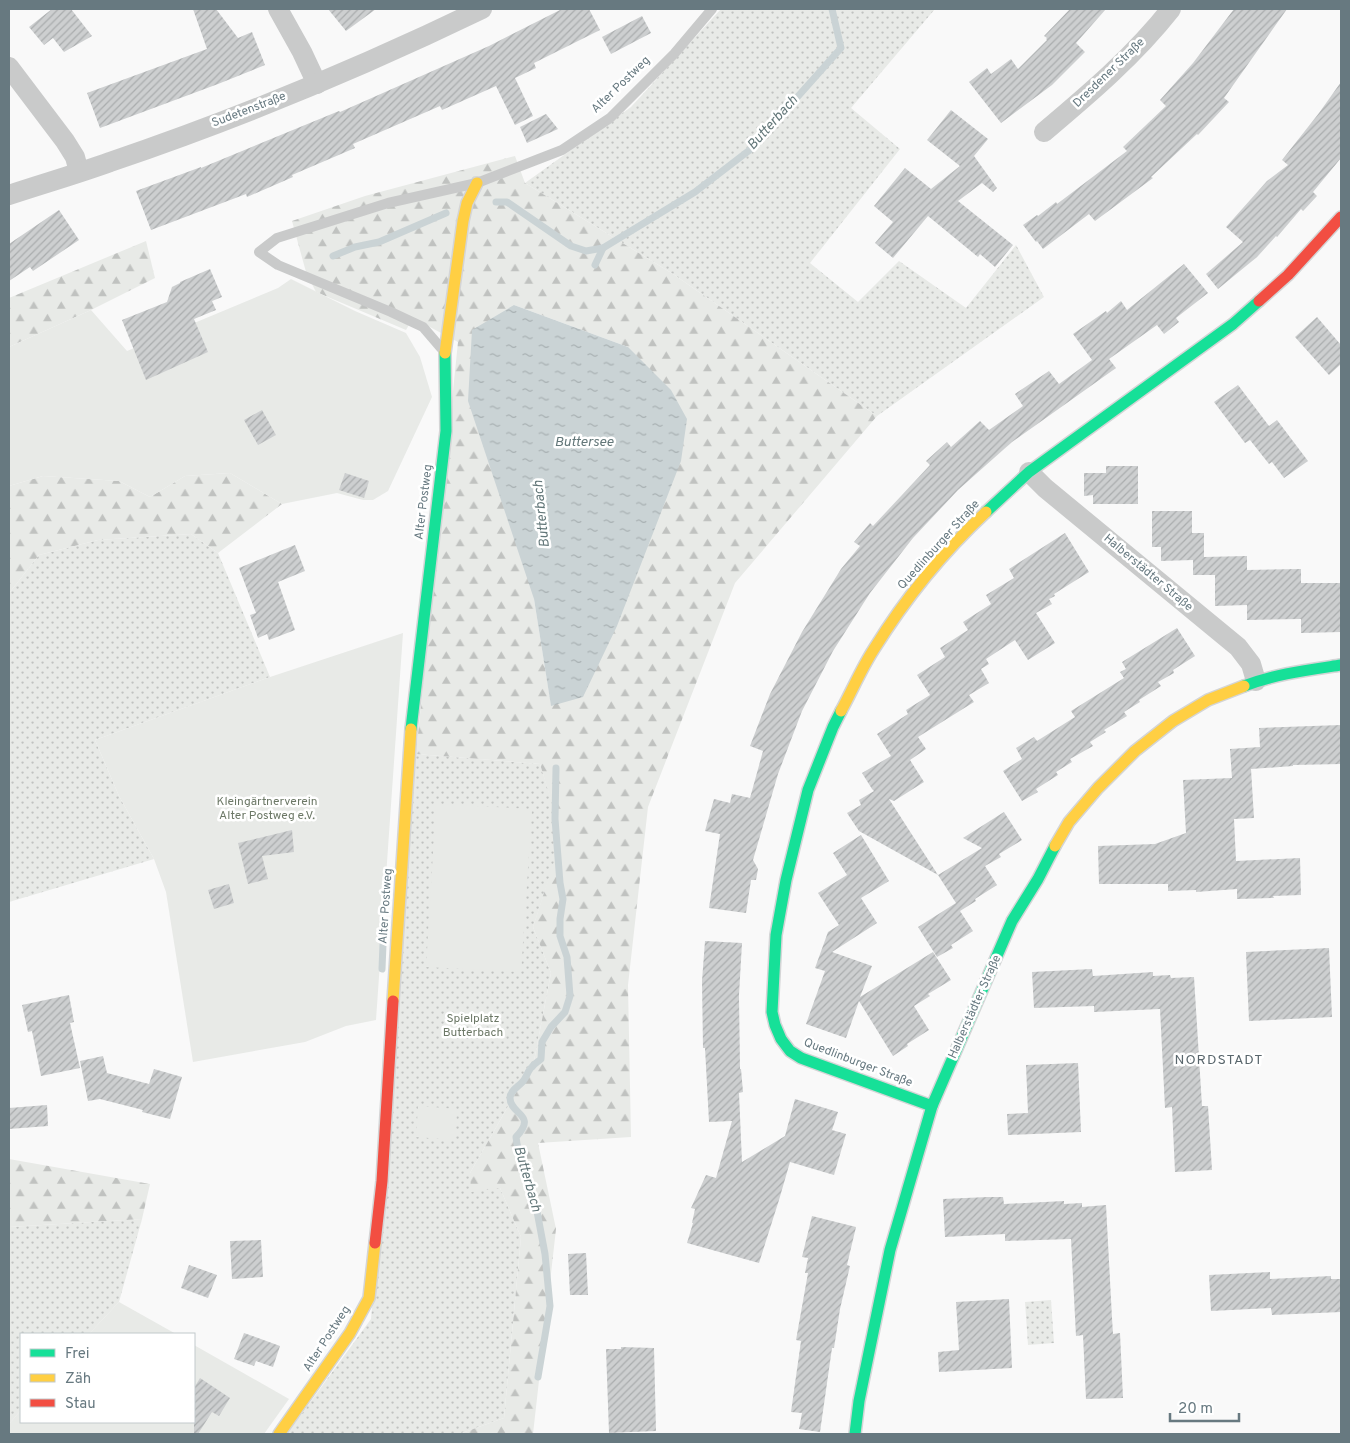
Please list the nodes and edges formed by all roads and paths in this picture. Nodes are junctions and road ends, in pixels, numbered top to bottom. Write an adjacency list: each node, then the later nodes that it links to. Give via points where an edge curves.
1 (278, 9): 6 (street)
2 (482, 9): 6 (street, Sudetenstraße)
3 (712, 9): 9 (lane, Alter Postweg, via 674,54 610,118 562,150)
4 (1171, 9): 7 (street, Dresdener Straße, via 1136,50)
5 (9, 68): 8 (street, via 65,140)
6 (317, 84): 8 (street, Sudetenstraße)
7 (1044, 132)
8 (80, 172): 10 (street, Sudetenstraße)
9 (477, 183): 12 (street, Alter Postweg, via 467,203); 12 (lane, Alter Postweg, via 388,203 286,235 259,252 278,265 423,328)
10 (9, 195)
11 (1341, 217): 13 (street, Quedlinburger Straße, via 1288,275 1233,324)
12 (446, 353): 17 (street, Alter Postweg, via 446,431 410,740 382,1181 369,1298 350,1333)
13 (1029, 472): 15 (street, Halberstädter Straße, via 1238,647 1251,664); 16 (street, Quedlinburger Straße, via 970,527 918,585 873,650 833,727 808,790 776,935 772,1012 774,1026 790,1051 801,1058)
14 (1341, 665): 15 (street, Halberstädter Straße)
15 (1256, 681): 16 (street, Halberstädter Straße, via 1208,700 1173,721 1135,750 1069,822 1012,921)
16 (932, 1106): 18 (street, Halberstädter Straße, via 890,1250)
17 (279, 1434)
18 (855, 1434)

